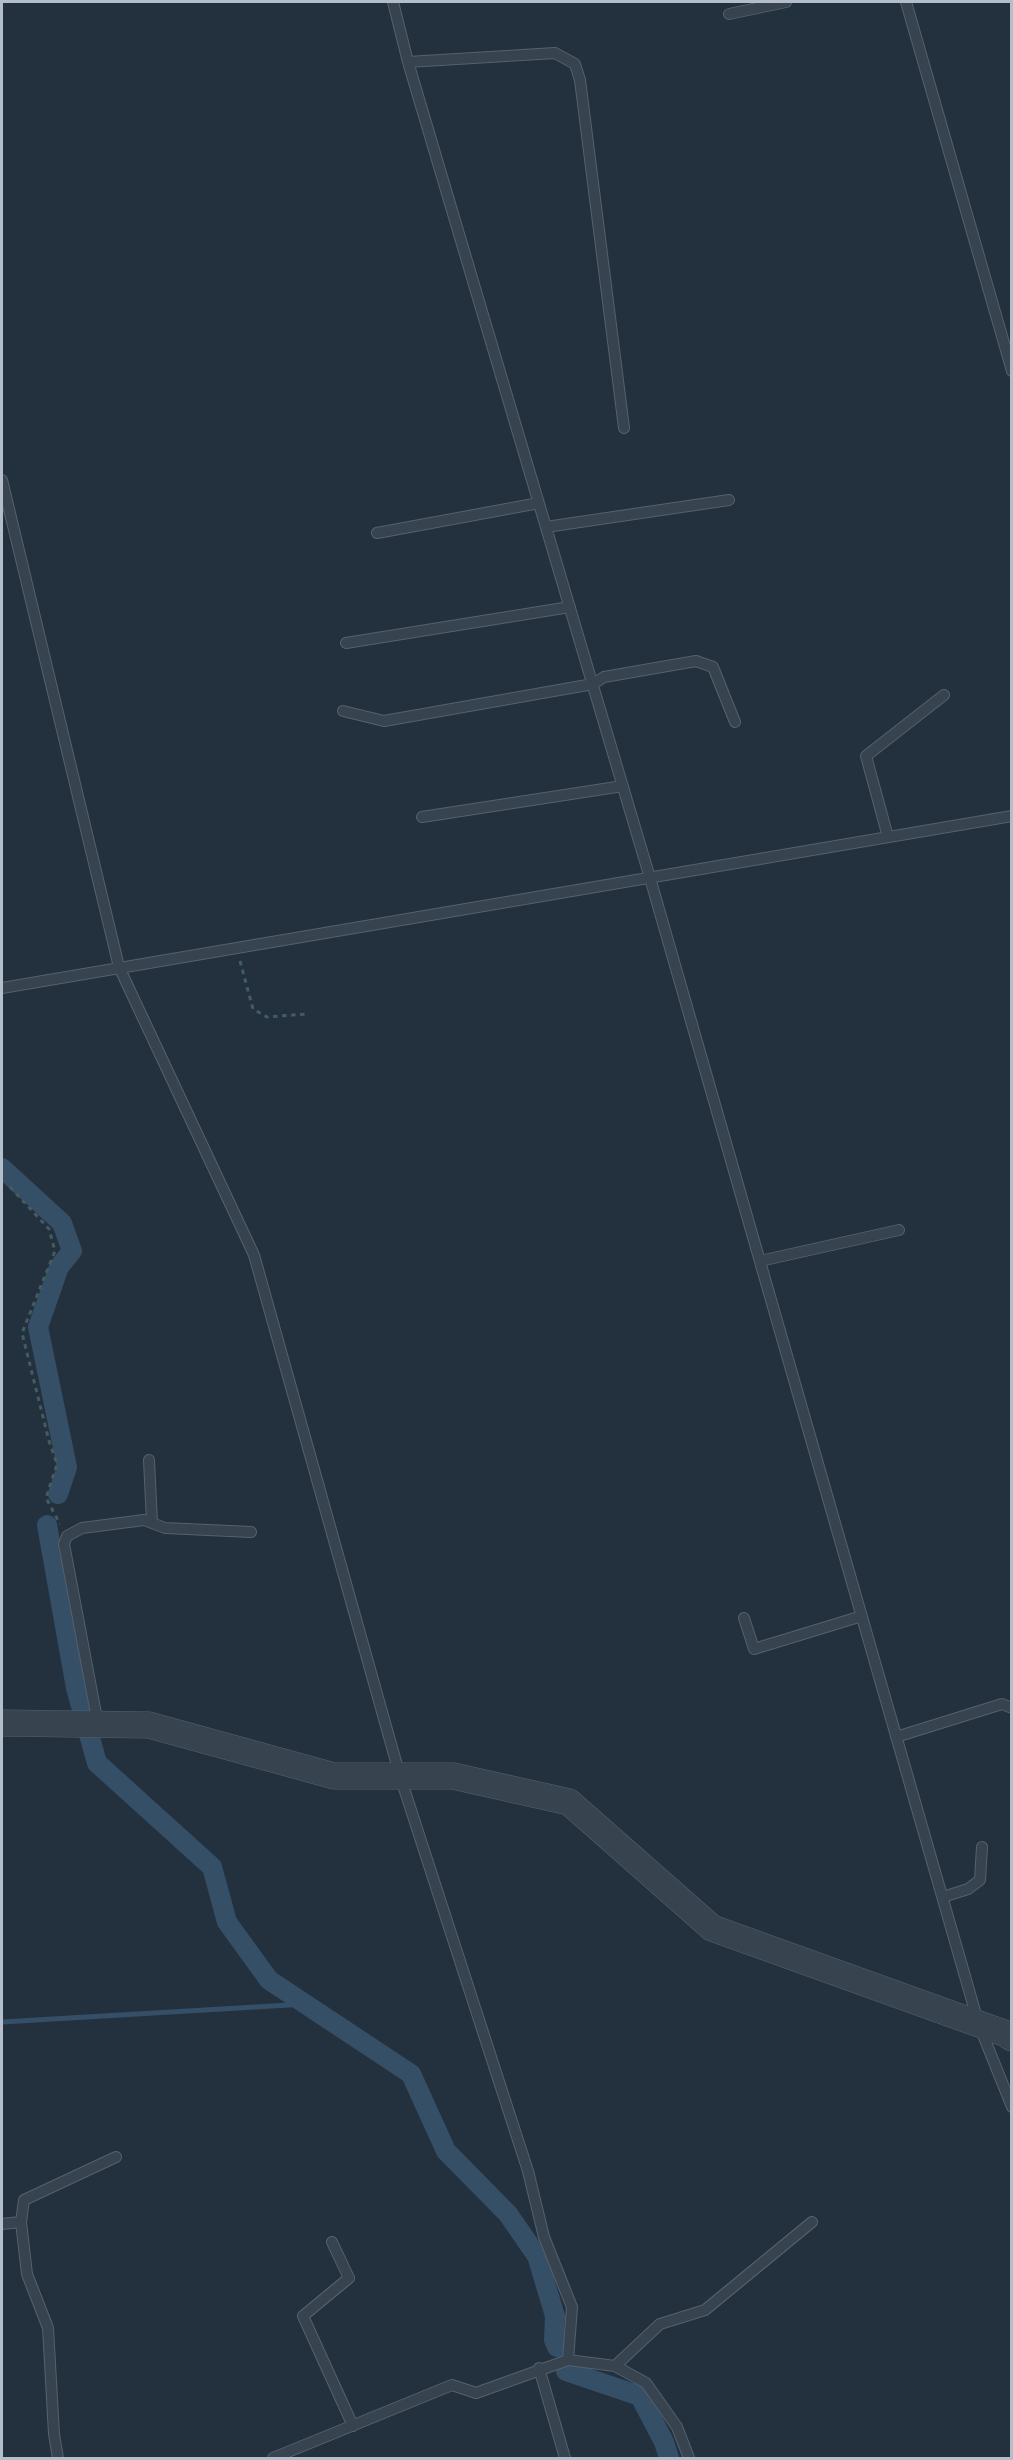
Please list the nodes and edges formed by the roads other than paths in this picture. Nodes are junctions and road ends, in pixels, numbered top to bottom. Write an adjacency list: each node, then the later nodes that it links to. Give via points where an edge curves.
1 (393, 2): 5 (lane)
2 (786, 2): 4 (lane)
3 (906, 2): 6 (lane)
4 (729, 14)
5 (408, 62): 7 (lane, via 555,54 575,64); 10 (lane)
6 (1011, 371)
7 (624, 428)
8 (2, 480): 24 (lane)
9 (729, 500): 11 (lane)
10 (539, 503): 11 (lane); 12 (lane)
11 (546, 527): 13 (lane)
12 (377, 533)
13 (570, 607): 14 (lane); 15 (lane)
14 (346, 643)
15 (593, 684): 17 (lane, via 384,721); 18 (lane, via 604,677 696,661 713,667); 19 (lane)
16 (944, 694): 22 (lane, via 866,756)
17 (343, 711)
18 (735, 722)
19 (623, 786): 21 (lane); 23 (lane)
20 (1011, 816): 22 (lane)
21 (422, 817)
22 (888, 837): 23 (lane)
23 (650, 878): 24 (lane); 27 (lane)
24 (119, 968): 25 (lane); 37 (lane, via 254,1255)
25 (2, 988)
26 (899, 1230): 27 (lane)
27 (760, 1261): 31 (lane)
28 (149, 1460): 29 (lane)
29 (152, 1523): 30 (lane, via 165,1528); 35 (lane, via 144,1520 82,1528 67,1536 64,1544)
30 (252, 1532)
31 (862, 1616): 32 (lane, via 754,1649); 36 (lane)
32 (744, 1618)
33 (1011, 1708): 36 (lane, via 1002,1704)
34 (2, 1723): 35 (street)
35 (98, 1724): 37 (street, via 149,1725 334,1776)
36 (896, 1737): 39 (lane)
37 (400, 1776): 40 (street, via 453,1776 569,1802 712,1928); 48 (lane, via 528,2171 544,2237 572,2307)
38 (982, 1847): 39 (lane, via 980,1880 968,1889)
39 (943, 1897): 40 (lane)
40 (979, 2025): 41 (street); 42 (lane)
41 (1011, 2038)
42 (1011, 2107)
43 (116, 2157): 44 (lane, via 24,2200)
44 (21, 2222): 46 (lane); 52 (lane, via 27,2274 48,2328)
45 (812, 2222): 49 (lane, via 705,2310 660,2324)
46 (2, 2224)
47 (332, 2242): 51 (lane, via 349,2278 303,2316)
48 (568, 2360): 49 (lane); 50 (lane)
49 (615, 2366): 55 (lane, via 646,2383 677,2427)
50 (539, 2368): 51 (lane, via 476,2393 452,2385); 54 (lane)
51 (353, 2426): 53 (lane)
52 (58, 2458)
53 (273, 2458)
54 (565, 2458)
55 (689, 2458)

